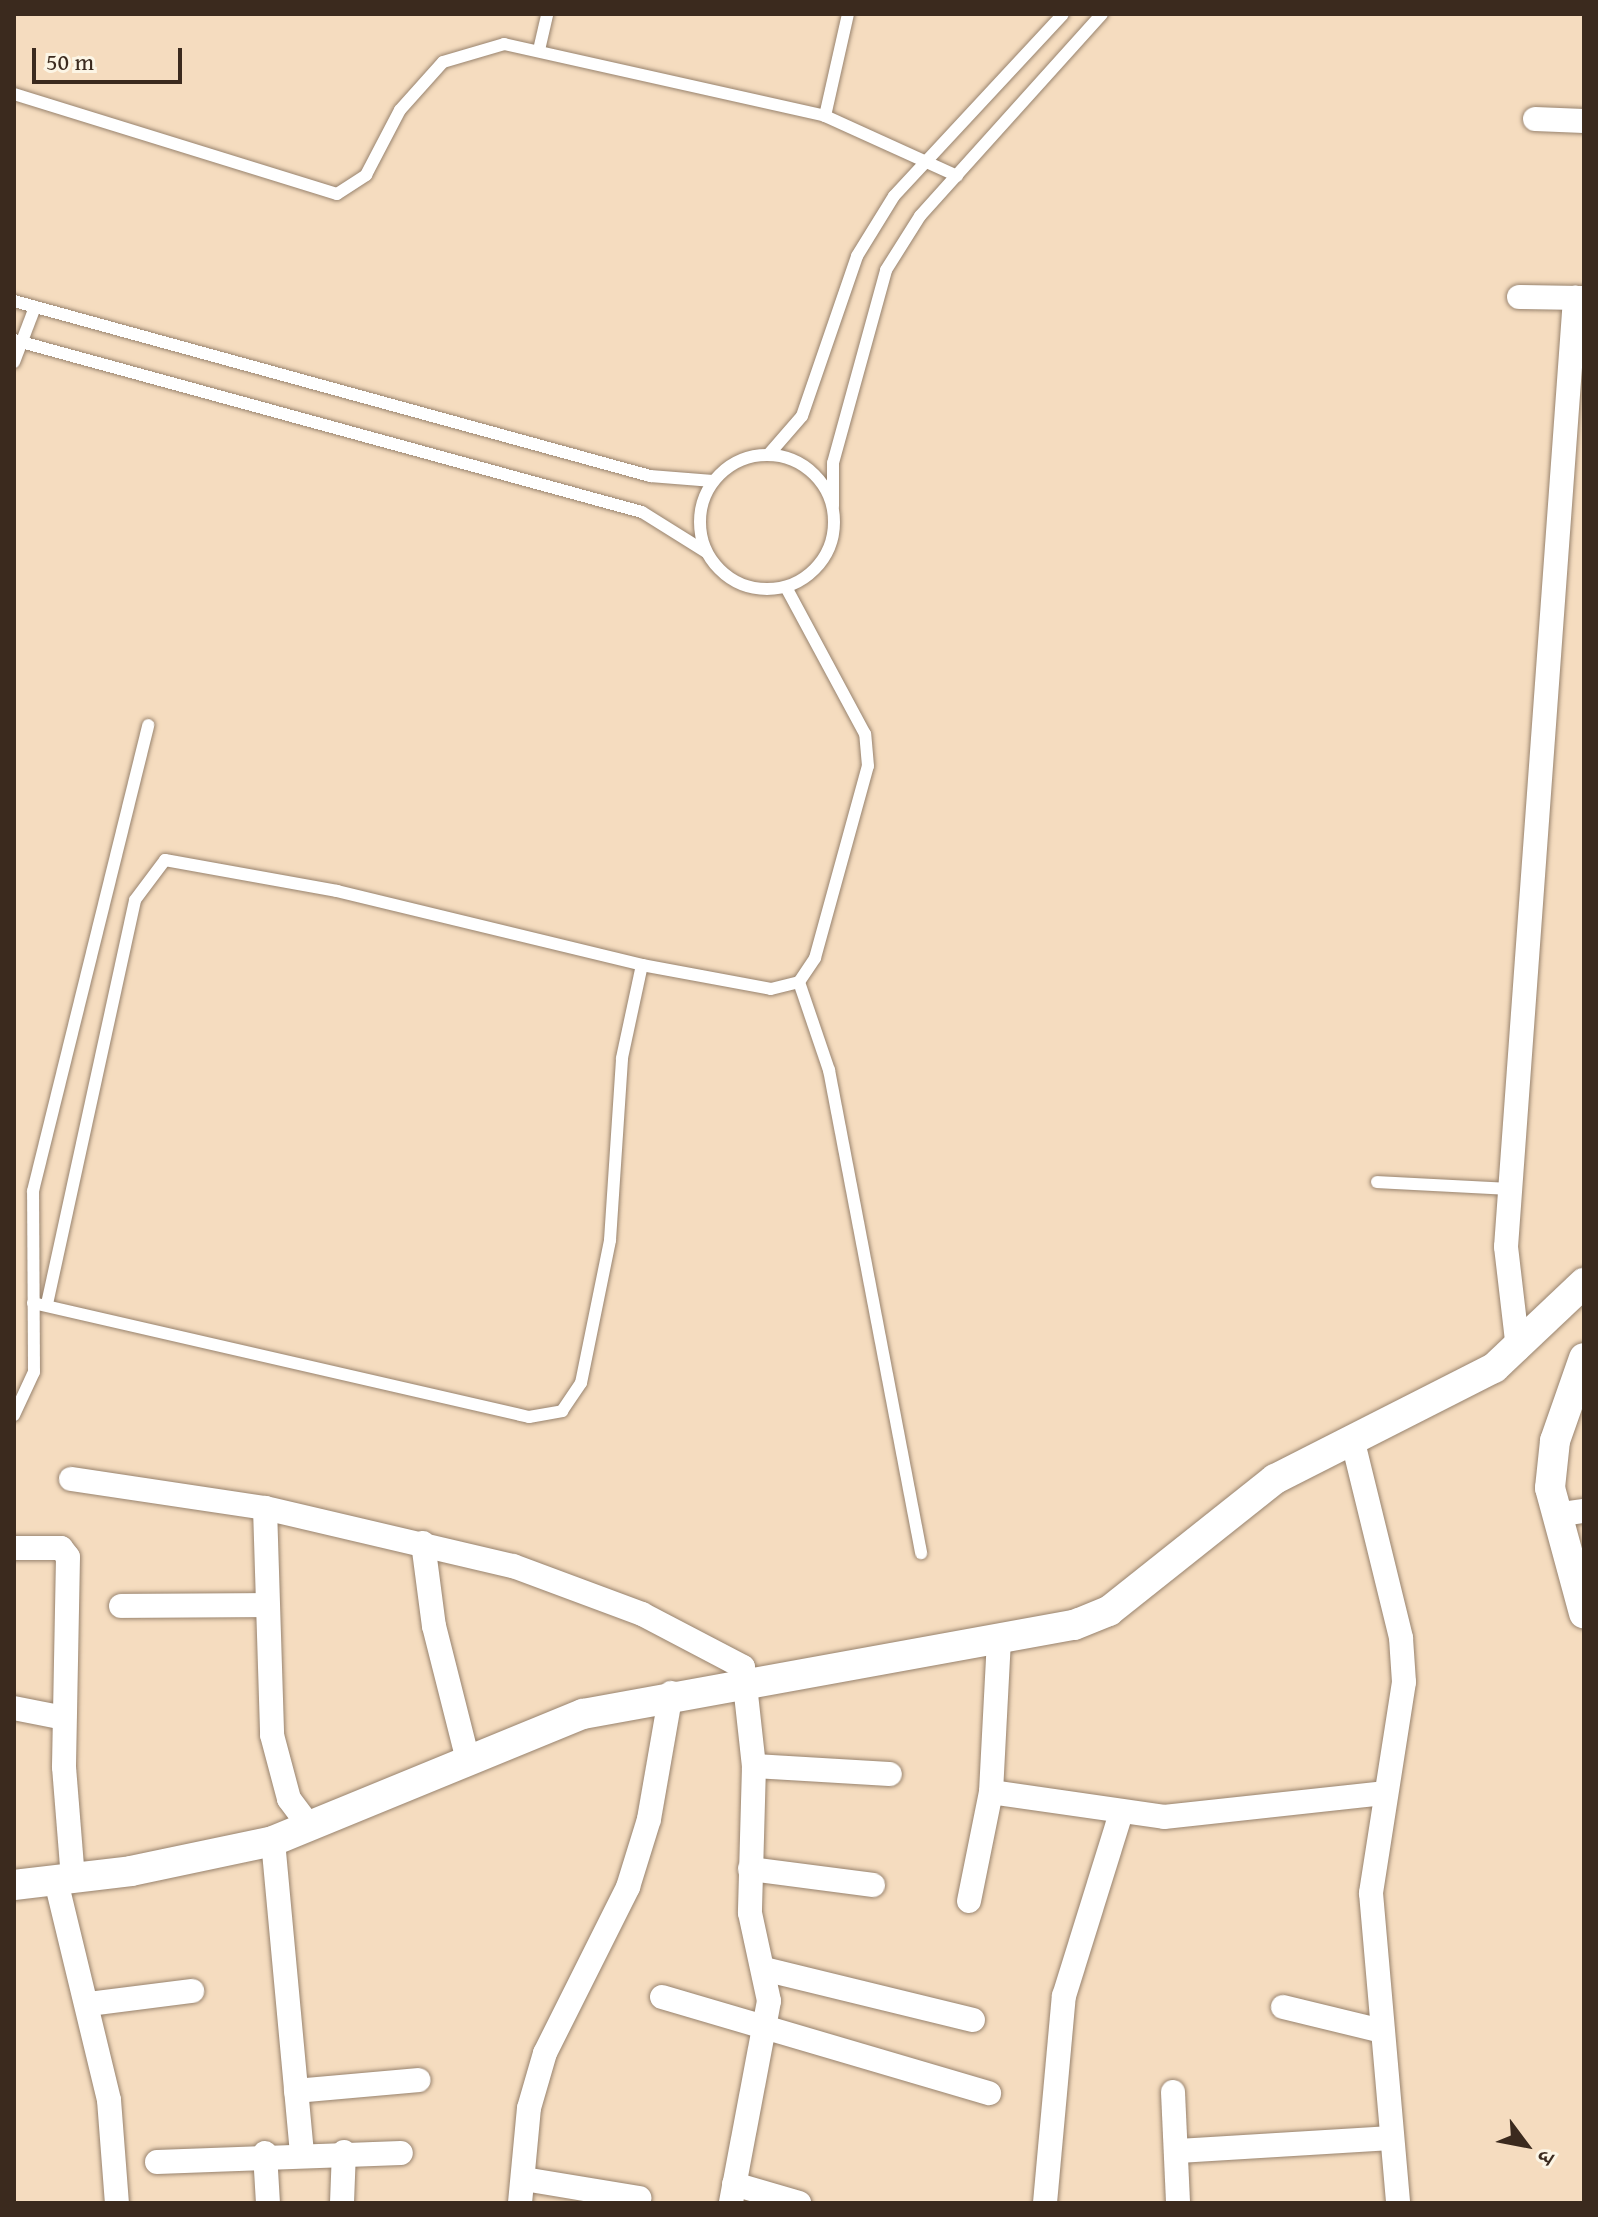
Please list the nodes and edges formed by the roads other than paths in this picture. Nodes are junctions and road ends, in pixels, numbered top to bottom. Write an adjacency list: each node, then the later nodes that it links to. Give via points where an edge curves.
1 (547, 14): 5 (lane)
2 (848, 14): 7 (lane)
3 (1063, 14): 10 (lane)
4 (1102, 14): 11 (lane)
5 (539, 50): 6 (lane, via 504,44 443,62 400,110 366,175 337,194); 7 (lane)
6 (14, 94)
7 (825, 116): 10 (lane)
8 (1535, 119): 9 (street)
9 (1584, 121)
10 (929, 160): 11 (lane); 18 (lane, via 894,196 857,256 802,416)
11 (957, 176): 20 (lane, via 920,216 886,270 833,463)
12 (1519, 297): 13 (street)
13 (1580, 298): 27 (street)
14 (14, 301): 15 (lane)
15 (35, 307): 16 (lane); 19 (lane, via 650,476)
16 (17, 341): 17 (lane); 21 (lane, via 642,512)
17 (14, 362)
18 (769, 454): 19 (lane, via 748,457); 20 (lane, via 811,471)
19 (713, 481): 21 (lane, via 699,529)
20 (833, 506): 22 (lane, via 832,539 822,560)
21 (706, 552): 22 (lane, via 745,586)
22 (786, 587): 25 (lane, via 865,734 868,766 815,958)
23 (148, 725): 29 (lane, via 33,1191)
24 (642, 965): 25 (lane, via 771,989); 30 (lane, via 337,891 165,860 135,900); 30 (lane, via 622,1058 610,1240 581,1383 562,1411 529,1417)
25 (799, 982): 41 (lane, via 832,1084)
26 (1377, 1182): 27 (lane)
27 (1509, 1189): 31 (street, via 1505,1285)
28 (1584, 1283): 31 (street)
29 (33, 1303): 30 (lane); 34 (lane, via 34,1372)
30 (47, 1304)
31 (1518, 1349): 35 (street, via 1455,1392)
32 (1584, 1358): 33 (street)
33 (1575, 1399): 38 (street, via 1550,1488)
34 (14, 1415)
35 (1352, 1438): 45 (street, via 1223,1514 1109,1611); 54 (street, via 1401,1638 1404,1682)
36 (71, 1479): 37 (street)
37 (265, 1508): 39 (street); 42 (street)
38 (1570, 1513): 44 (street)
39 (423, 1543): 46 (street, via 606,1599 723,1650); 50 (street, via 434,1626)
40 (14, 1548): 49 (street, via 61,1548 68,1557)
41 (921, 1553)
42 (266, 1605): 43 (street); 56 (street, via 278,1770)
43 (121, 1606)
44 (1584, 1613)
45 (999, 1638): 46 (street); 53 (street)
46 (748, 1679): 47 (street); 51 (street)
47 (671, 1693): 50 (street, via 583,1714); 82 (street, via 649,1819 628,1887 545,2053 529,2108)
48 (14, 1708): 49 (street)
49 (64, 1718): 59 (street)
50 (467, 1756): 56 (street)
51 (754, 1766): 52 (street); 58 (street)
52 (890, 1774)
53 (991, 1792): 55 (street); 62 (street)
54 (1384, 1793): 55 (street, via 1216,1816); 70 (street, via 1371,1893)
55 (1121, 1813): 89 (street, via 1064,1996)
56 (309, 1826): 57 (street)
57 (273, 1841): 59 (street); 72 (street)
58 (750, 1869): 61 (street); 63 (street, via 750,1913)
59 (64, 1880): 60 (street); 66 (street)
60 (14, 1885)
61 (873, 1885)
62 (969, 1901)
63 (768, 1970): 68 (street); 69 (street)
64 (192, 1991): 66 (street)
65 (662, 1997): 69 (street)
66 (89, 2004): 85 (street, via 109,2100)
67 (1283, 2007): 70 (street)
68 (973, 2020)
69 (762, 2027): 74 (street); 83 (street)
70 (1382, 2031): 75 (street)
71 (419, 2080): 72 (street)
72 (296, 2091): 77 (street)
73 (1173, 2092): 76 (street)
74 (989, 2093)
75 (1392, 2138): 76 (street); 91 (street)
76 (1178, 2151): 90 (street)
77 (302, 2152): 78 (street); 79 (street)
78 (344, 2152): 80 (street); 87 (street)
79 (265, 2153): 81 (street); 86 (street)
80 (401, 2153)
81 (157, 2162)
82 (522, 2191): 84 (street)
83 (733, 2194): 88 (street)
84 (639, 2198)
85 (117, 2203)
86 (268, 2203)
87 (342, 2203)
88 (799, 2203)
89 (1045, 2203)
90 (1178, 2203)
91 (1398, 2203)

